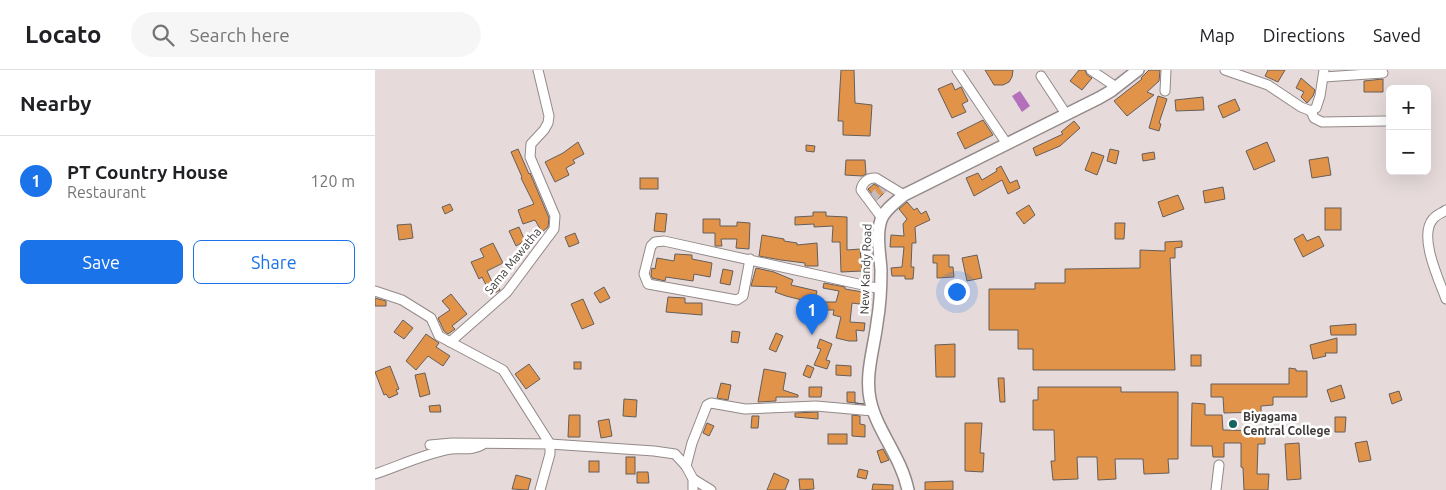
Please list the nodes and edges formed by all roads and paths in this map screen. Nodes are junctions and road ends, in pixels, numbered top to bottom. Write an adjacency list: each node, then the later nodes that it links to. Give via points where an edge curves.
1 (539, 70): 23 (street, Sama Mawatha, via 549,116 548,123 531,144 530,157 555,216 555,229 507,292)
2 (957, 70): 15 (street)
3 (1091, 70): 10 (street)
4 (1138, 70): 10 (main road, New Kandy Road)
5 (1166, 70): 11 (street)
6 (1225, 70): 12 (street, via 1268,85)
7 (1383, 73): 8 (street)
8 (1324, 74): 12 (street, via 1316,108)
9 (1041, 76): 13 (street)
10 (1116, 87): 13 (main road, New Kandy Road)
11 (1165, 91)
12 (1311, 111): 14 (street, via 1314,118 1322,122)
13 (1066, 114): 15 (main road, New Kandy Road)
14 (1385, 121)
15 (1007, 144): 16 (main road, New Kandy Road)
16 (904, 195): 18 (main road, New Kandy Road); 18 (street, via 876,178 867,180 861,190)
17 (1446, 210): 22 (street, via 1432,220 1427,235)
18 (881, 218): 20 (main road, New Kandy Road)
19 (750, 260): 19 (street, via 743,296 737,300 648,284 644,274 655,242 664,241); 20 (street)
20 (881, 288): 24 (main road, New Kandy Road, via 869,375)
21 (375, 291): 23 (street, via 403,300 431,318 439,336)
22 (1446, 298)
23 (450, 342): 26 (street, via 503,370)
24 (873, 411): 29 (street, via 816,406 745,409 711,403 707,405); 35 (main road, New Kandy Road, via 898,460)
25 (485, 444): 26 (street); 27 (street); 30 (street, via 437,453)
26 (550, 444): 29 (street, via 675,454); 32 (street)
27 (431, 445)
28 (1219, 465): 36 (street)
29 (686, 466): 31 (street)
30 (375, 474)
31 (693, 480): 33 (street); 34 (street)
32 (540, 490)
33 (693, 490)
34 (711, 490)
35 (908, 490)
36 (1216, 490)

